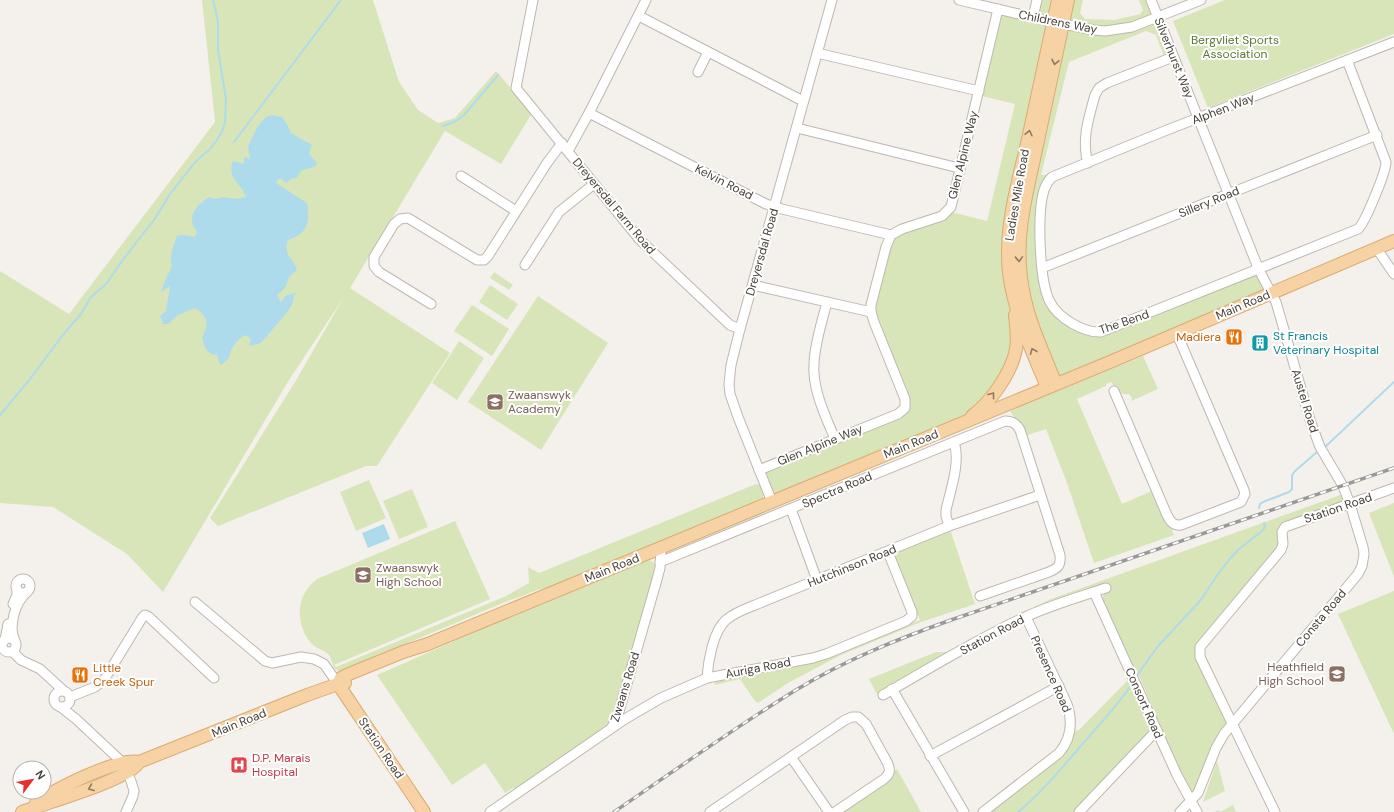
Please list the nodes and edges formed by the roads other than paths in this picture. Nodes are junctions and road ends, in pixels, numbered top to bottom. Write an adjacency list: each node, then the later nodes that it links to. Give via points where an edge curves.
1 (533, 0): 27 (street, Dreyersdal Farm Road, via 516,88)
2 (646, 0): 11 (street)
3 (832, 0): 17 (street, Dreyersdal Road)
4 (959, 0): 10 (street, Childrens Way)
5 (1037, 0): 12 (street)
6 (1058, 0): 14 (main road, Ladies Mile Road)
7 (1068, 0): 14 (main road, Ladies Mile Road)
8 (1151, 0): 13 (street, Silverhurst Way)
9 (1201, 0): 13 (street, Childrens Way)
10 (998, 10): 12 (street, Childrens Way); 21 (street, Glen Alpine Way)
11 (638, 16): 16 (street); 23 (street)
12 (1033, 17): 14 (street, Childrens Way)
13 (1158, 17): 14 (street, Childrens Way, via 1132,26 1105,31); 18 (street, Silverhurst Way)
14 (1058, 23): 44 (main road, Ladies Mile Road, one-way to 14, via 1008,251 1010,226); 52 (main road, Ladies Mile Road, one-way to 52, via 1019,244 1026,304)
15 (1394, 42): 19 (street, Alphen Way)
16 (708, 52): 20 (street); 22 (street)
17 (817, 53): 21 (street); 22 (street, Dreyersdal Road)
18 (1173, 57): 24 (street, Silverhurst Way); 29 (street, via 1099,88 1095,95 1085,139)
19 (1348, 60): 24 (street, Alphen Way); 26 (street, The Bend)
20 (698, 72)
21 (979, 91): 30 (street, Glen Alpine Way)
22 (804, 101): 25 (street, Dreyersdal Road)
23 (589, 113): 28 (street); 35 (street, Kelvin Road, via 766,204)
24 (1199, 119): 29 (street, Alphen Way); 34 (street, Silverhurst Way)
25 (797, 128): 30 (street); 35 (street, Dreyersdal Road)
26 (1377, 135): 34 (street, Sillery Road); 42 (street, The Bend, via 1386,166 1361,227)
27 (562, 143): 28 (street, Dreyersdal Farm Road); 36 (street)
28 (568, 151): 33 (street, Dreyersdal Farm Road)
29 (1088, 163): 32 (street, Alphen Way)
30 (960, 168): 37 (street, Glen Alpine Way, via 951,205 942,216)
31 (461, 176): 36 (street)
32 (1052, 177): 41 (street, The Bend, via 1044,189 1042,204)
33 (594, 184): 40 (street, via 559,212); 50 (street, Dreyersdal Farm Road, via 640,240 730,325)
34 (1229, 194): 41 (street, Sillery Road); 42 (street, Silverhurst Way)
35 (775, 206): 37 (street, Kelvin Road); 45 (street, Dreyersdal Road)
36 (516, 211): 48 (street, via 488,256 481,260 477,260 412,220 397,220 374,257 374,266 379,272)
37 (891, 235): 49 (street)
38 (1394, 241): 39 (main road, Main Road)
39 (1377, 248): 43 (street); 46 (main road, Main Road)
40 (525, 265)
41 (1042, 268): 42 (street, The Bend, via 1049,301 1055,311 1078,326 1095,332 1119,326)
42 (1259, 270): 46 (street, Silverhurst Way)
43 (1394, 274)
44 (1011, 282): 52 (main road, Ladies Mile Road, one-way to 44, via 1024,329); 54 (main road, one-way to 44, via 974,414 986,402 1012,363 1017,340)
45 (753, 285): 47 (street); 50 (street, Dreyersdal Road)
46 (1271, 293): 51 (main road, Main Road); 63 (street, Austel Road, via 1321,450 1343,486)
47 (827, 302): 49 (street); 55 (street, via 814,363 816,388)
48 (431, 304)
49 (871, 312): 55 (street, Glen Alpine Way, via 905,399 905,408 898,414)
50 (740, 329): 58 (street, Dreyersdal Road, via 731,366 730,394)
51 (1177, 334): 52 (main road, Main Road); 53 (street, via 1244,490 1241,502 1181,525 1173,524)
52 (1051, 386): 54 (main road, Main Road)
53 (1114, 391)
54 (951, 428): 57 (main road, Main Road)
55 (835, 439): 58 (street, Glen Alpine Way)
56 (954, 443): 59 (street, Spectra Road); 61 (street, Spectra Road, via 1006,421 1014,422 1020,430); 65 (street, via 956,463 946,510)
57 (876, 459): 59 (street); 62 (main road, Main Road)
58 (759, 470): 62 (street, Dreyersdal Road)
59 (881, 472): 64 (street, Spectra Road)
60 (1394, 488): 63 (street, Station Road)
61 (1040, 494): 65 (street, Hutchinson Road); 74 (street, via 1060,555 1059,566)
62 (772, 502): 66 (main road, Main Road)
63 (1350, 504): 89 (street, Consta Road, via 1364,554 1358,574); 89 (street, Station Road, via 1287,526 1281,534 1281,550 1202,643 1200,657)
64 (792, 509): 68 (street, Spectra Road); 69 (street)
65 (949, 526): 67 (street, Hutchinson Road)
66 (661, 548): 68 (street, Zwaans Road); 83 (main road, Main Road, via 428,644 387,666 344,684)
67 (888, 552): 69 (street, Hutchinson Road); 82 (street, Auriga Road, via 912,612 911,618 900,625 813,658)
68 (660, 562): 90 (street, Zwaans Road, via 618,715)
69 (817, 580): 82 (street, Hutchinson Road, via 739,612 724,621 718,629)
70 (1106, 588): 73 (street, Station Road)
71 (16, 589): 72 (street, via 22,593); 72 (street, via 19,580 26,579 30,584); 77 (street, via 17,595 9,617)
72 (27, 592): 78 (street, via 21,598 14,619 12,632)
73 (1094, 592): 76 (street, Station Road); 91 (street, Consort Road)
74 (980, 596)
75 (195, 602): 83 (street, via 265,661 272,663 301,658 314,659 324,664)
76 (1026, 617): 84 (street, Presence Road); 85 (street, Station Road)
77 (5, 640): 78 (street, via 11,638); 79 (street, via 2,646 4,650)
78 (15, 641): 79 (street, via 17,646)
79 (13, 652): 80 (street, via 21,660)
80 (45, 674): 86 (street); 88 (street)
81 (214, 678): 88 (street, via 146,615 104,680)
82 (706, 678): 90 (street, Auriga Road, via 652,703)
83 (338, 684): 94 (main road, Main Road, via 139,762 137,766); 98 (main road, Station Road)
84 (1059, 686): 92 (street); 104 (street, Presence Road, via 1070,718 1069,737 1064,748)
85 (892, 689): 87 (street, Station Road); 92 (street)
86 (55, 695): 88 (street, via 58,692); 88 (street, via 55,704)
87 (883, 695)
88 (67, 700): 94 (street, via 76,719)
89 (1232, 724): 95 (street, Consta Road, via 1218,742 1200,790); 108 (street)
90 (610, 730): 99 (street, Zwaans Road)
91 (1157, 730): 95 (street, Consort Road); 105 (street)
92 (930, 756): 103 (street)
93 (791, 757): 100 (street); 101 (street); 102 (street, via 845,720 858,717 866,724 887,762 889,774 884,780)
94 (125, 767): 96 (main road, Main Road, via 68,797); 97 (street, via 134,791)
95 (1191, 801): 106 (street, Consta Road); 107 (street, Consort Road)
96 (24, 811)
97 (126, 812)
98 (424, 812)
99 (490, 812)
100 (710, 812)
101 (829, 812)
102 (835, 812)
103 (964, 812)
104 (983, 812)
105 (1079, 812)
106 (1180, 812)
107 (1197, 812)
108 (1275, 812)

